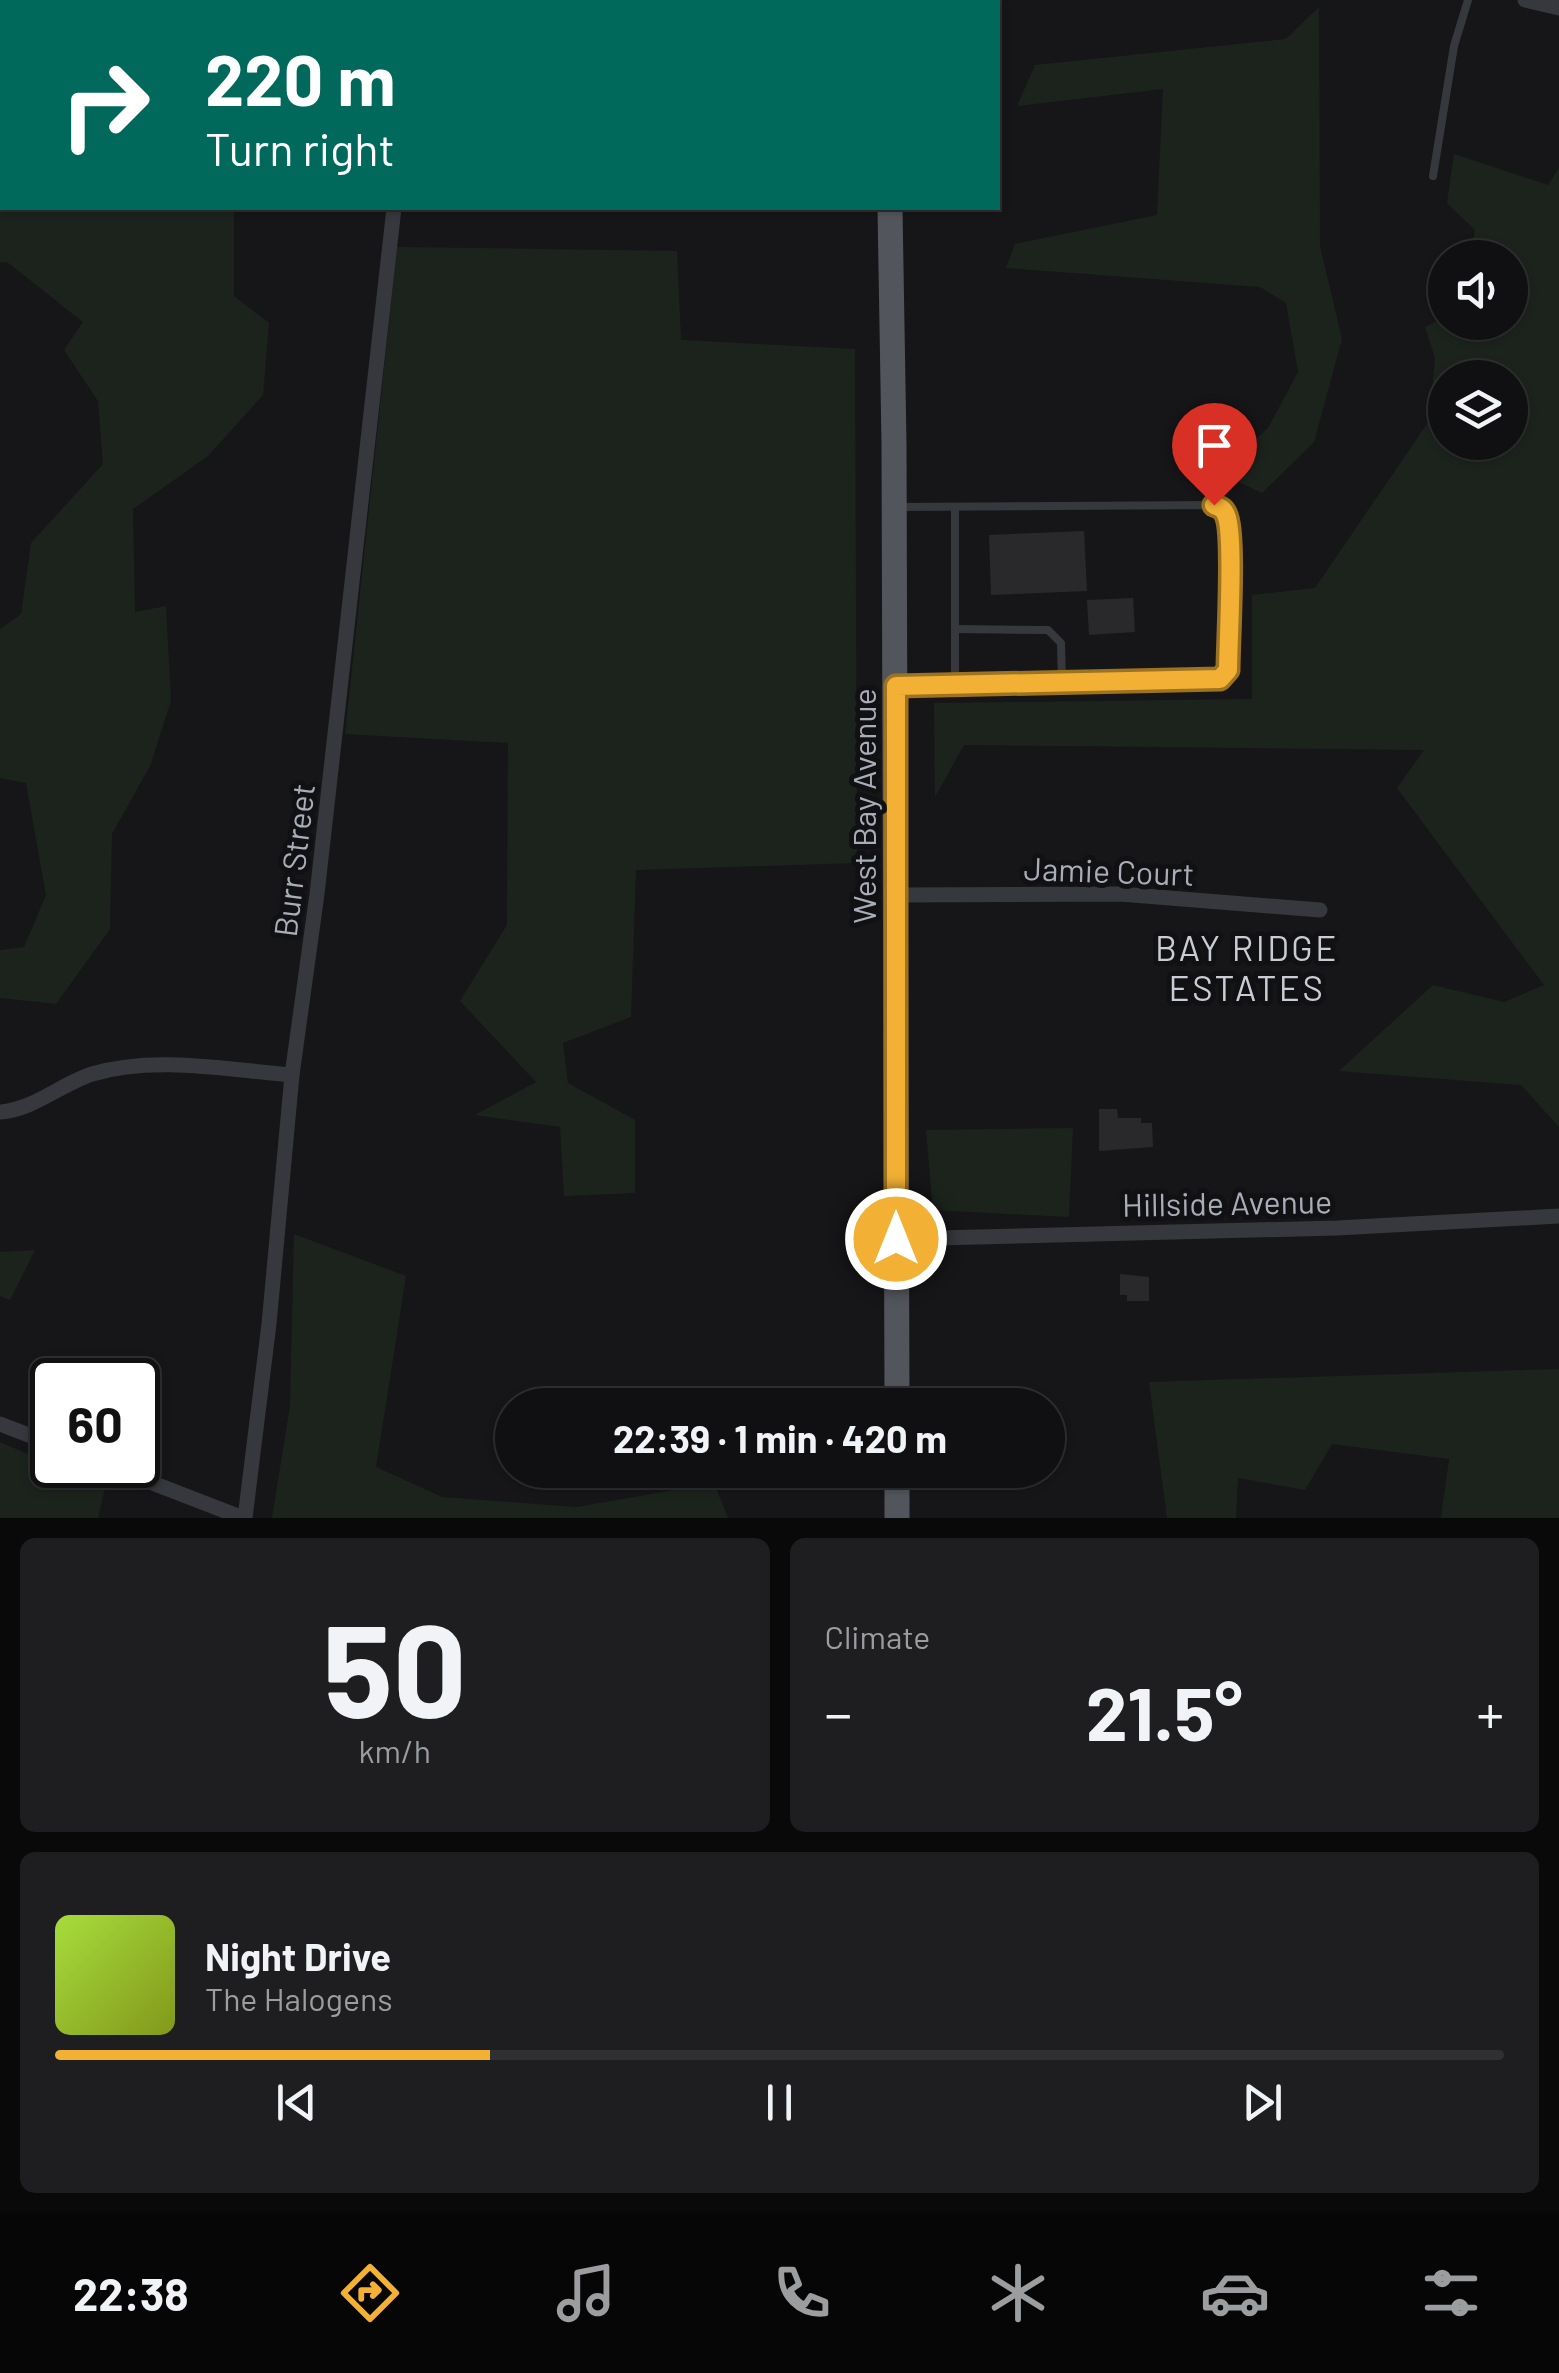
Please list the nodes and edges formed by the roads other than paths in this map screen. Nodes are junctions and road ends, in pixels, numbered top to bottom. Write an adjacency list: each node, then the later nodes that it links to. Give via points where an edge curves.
1 (1468, 0): 4 (lane, via 1454,46)
2 (1525, 0): 3 (street)
3 (1559, 8)
4 (1434, 176)
5 (394, 210): 15 (street, Burr Street)
6 (890, 210): 8 (main road, West Bay Avenue)
7 (954, 507): 8 (lane); 9 (lane); 10 (lane, via 1214,505 1226,514 1225,676)
8 (894, 508): 12 (main road, West Bay Avenue)
9 (955, 629): 10 (lane, via 1048,630 1061,643); 11 (lane)
10 (1062, 683): 11 (lane)
11 (955, 684): 12 (lane)
12 (896, 686): 13 (main road, West Bay Avenue)
13 (896, 894): 14 (street, Jamie Court, via 1120,894); 18 (main road, West Bay Avenue)
14 (1320, 910)
15 (292, 1075): 16 (street, via 127,1067); 24 (street, Burr Street)
16 (0, 1112)
17 (1559, 1216): 18 (street, Hillside Avenue)
18 (896, 1239): 19 (main road, West Bay Avenue)
19 (897, 1388)
20 (0, 1424): 21 (street)
21 (30, 1436)
22 (160, 1486): 24 (street)
23 (897, 1488): 25 (main road)
24 (244, 1518)
25 (897, 1518)

